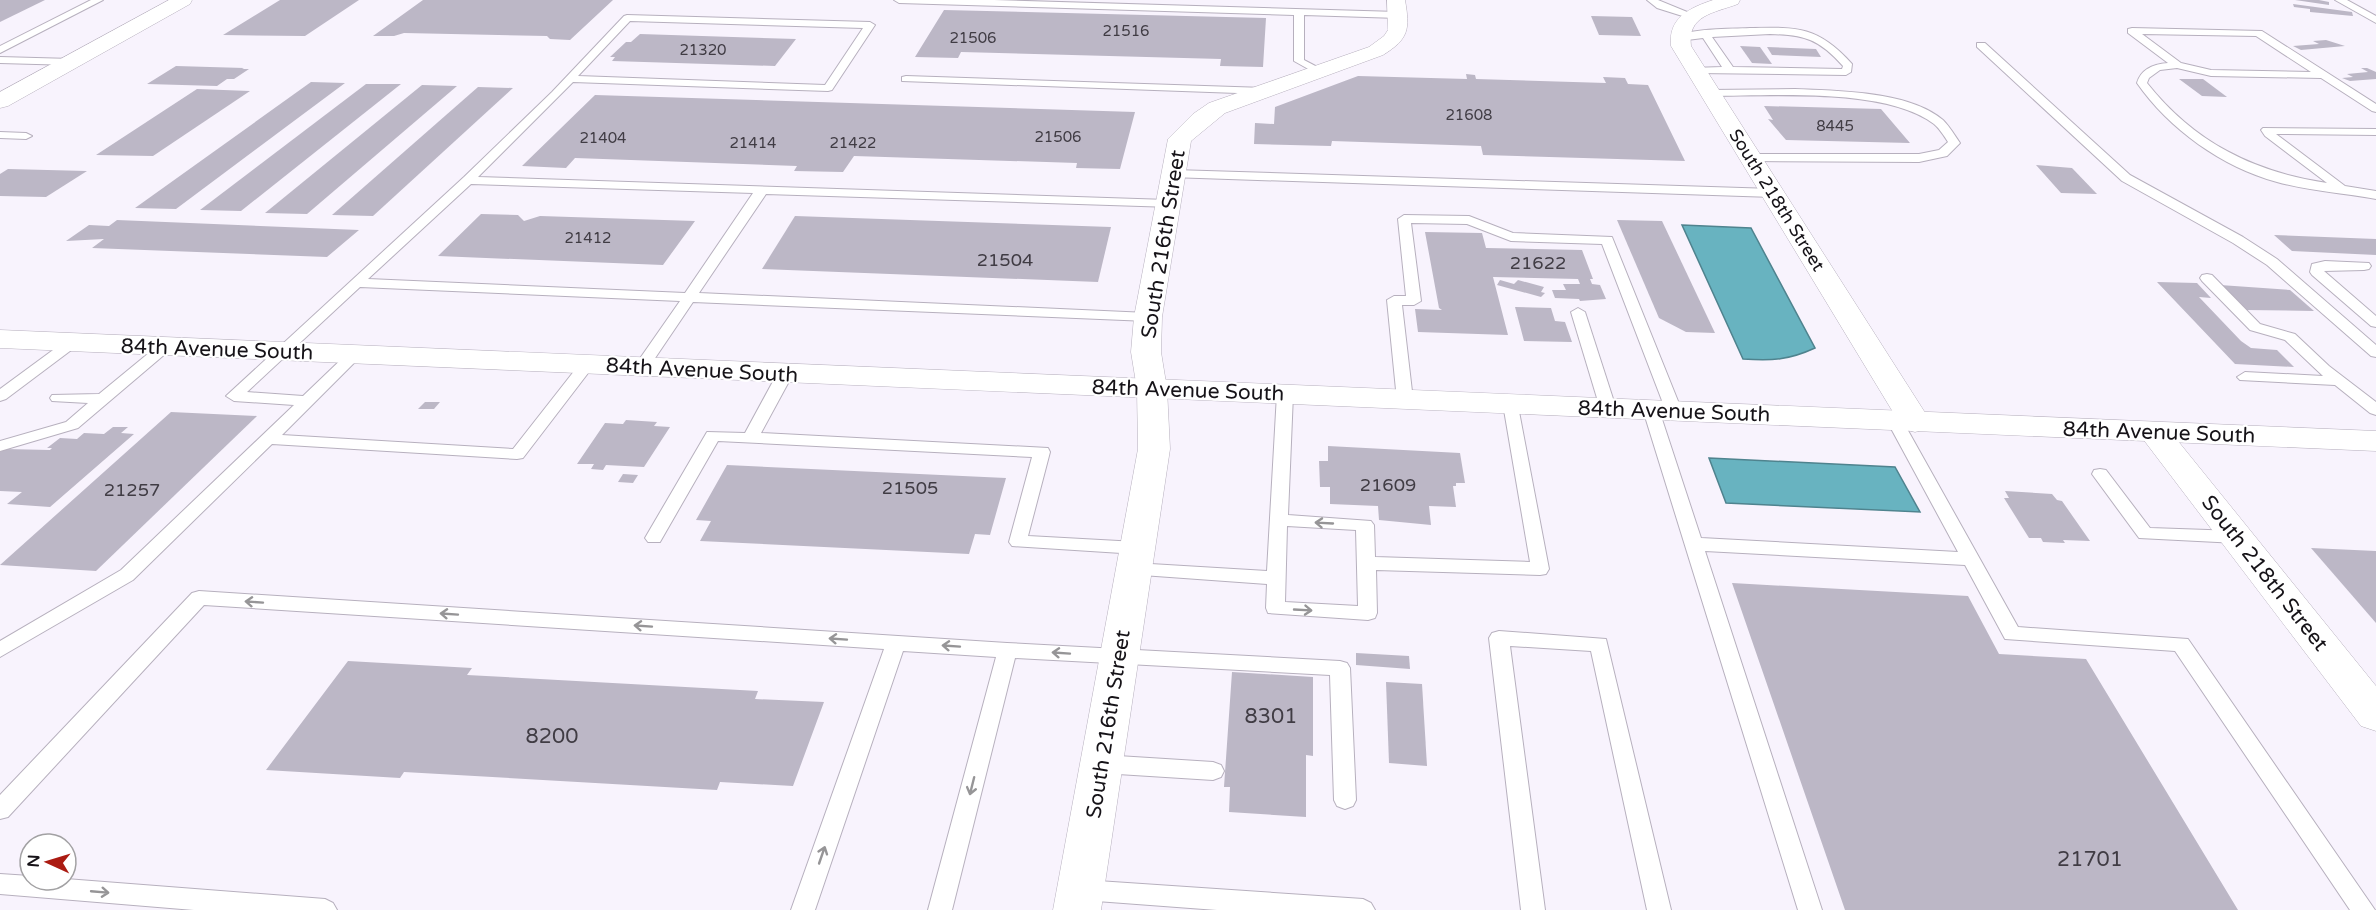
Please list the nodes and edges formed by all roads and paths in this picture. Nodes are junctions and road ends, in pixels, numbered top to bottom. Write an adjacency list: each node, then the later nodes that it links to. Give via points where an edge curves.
1 (98, 0): 14 (lane)
2 (183, 0): 16 (street)
3 (899, 0): 9 (lane)
4 (1324, 0): 10 (lane)
5 (1652, 0): 12 (lane)
6 (1731, 0): 12 (street)
7 (2340, 0): 11 (lane)
8 (1397, 7): 10 (lane); 20 (street, South 216th Street, via 1398,35 1390,42)
9 (1299, 12): 10 (lane); 20 (lane, via 1299,61)
10 (1324, 12)
11 (2376, 20)
12 (1698, 25): 18 (street, South 218th Street, via 1681,24 1679,38); 19 (lane); 19 (lane, via 1730,32 1816,37 1848,66 1846,72)
13 (1981, 45): 53 (lane, via 2126,177 2272,262)
14 (0, 50)
15 (0, 60): 16 (lane)
16 (72, 62): 26 (street)
17 (2177, 65): 21 (lane, via 2211,74); 21 (lane, via 2132,31 2258,33); 35 (lane, via 2157,67 2142,83 2186,128 2238,160 2278,178)
18 (1696, 70): 19 (lane); 25 (street, South 218th Street)
19 (1730, 71)
20 (1319, 72): 24 (street, South 216th Street)
21 (2322, 75): 27 (lane)
22 (568, 79): 22 (lane, via 627,18 870,25 828,88); 34 (lane)
23 (906, 79): 24 (lane)
24 (1265, 91): 33 (street, South 216th Street, via 1217,108 1201,119 1180,139)
25 (1710, 93): 32 (street, South 218th Street); 32 (lane, via 1832,94 1887,101 1922,112 1938,122 1954,143 1943,153 1919,158)
26 (0, 101)
27 (2370, 101): 28 (lane)
28 (2376, 110)
29 (2376, 132): 35 (lane, via 2267,130)
30 (0, 135): 31 (lane)
31 (26, 136)
32 (1750, 157): 37 (street, South 218th Street)
33 (1174, 174): 37 (lane); 39 (street, South 216th Street)
34 (468, 180): 36 (lane); 42 (lane)
35 (2342, 189): 38 (lane)
36 (762, 190): 39 (lane); 43 (lane)
37 (1773, 193): 71 (street, South 218th Street)
38 (2376, 195)
39 (1168, 204): 47 (street, South 216th Street)
40 (2364, 266): 44 (lane, via 2317,267 2317,272)
41 (2206, 278): 59 (lane, via 2255,327 2290,338)
42 (358, 283): 43 (lane); 52 (lane)
43 (690, 295): 47 (lane); 56 (lane)
44 (2355, 305): 45 (lane); 48 (lane)
45 (2376, 305)
46 (1578, 312): 68 (lane)
47 (1148, 317): 60 (street, South 216th Street, via 1146,352)
48 (2376, 323)
49 (0, 339): 50 (street, 84th Avenue South)
50 (73, 342): 51 (street, 84th Avenue South); 62 (lane)
51 (166, 346): 52 (street, 84th Avenue South); 64 (lane)
52 (284, 351): 54 (street, 84th Avenue South); 66 (lane, via 234,396)
53 (2376, 353)
54 (355, 354): 55 (street, 84th Avenue South); 66 (lane)
55 (587, 364): 56 (street, 84th Avenue South); 74 (lane, via 517,454)
56 (642, 367): 57 (street, 84th Avenue South)
57 (785, 374): 60 (street, 84th Avenue South); 73 (lane)
58 (2245, 377): 59 (lane)
59 (2340, 381): 69 (lane)
60 (1152, 389): 61 (street, 84th Avenue South); 82 (street, South 216th Street, via 1154,449)
61 (1285, 394): 65 (street, 84th Avenue South); 78 (lane)
62 (0, 396)
63 (58, 398): 64 (lane)
64 (103, 399): 76 (lane, via 72,425)
65 (1405, 400): 67 (street, 84th Avenue South); 70 (lane, via 1394,300 1414,301 1404,219 1468,220 1511,237 1607,240)
66 (308, 401): 74 (lane)
67 (1511, 404): 68 (street, 84th Avenue South); 84 (lane, via 1540,569)
68 (1608, 408): 70 (street, 84th Avenue South)
69 (2376, 410)
70 (1662, 411): 71 (street, 84th Avenue South); 81 (lane)
71 (1905, 421): 72 (street, 84th Avenue South); 83 (lane)
72 (2154, 432): 75 (street, 84th Avenue South); 79 (street, South 218th Street)
73 (750, 438): 80 (lane, via 713,436); 82 (lane, via 1042,452 1018,542)
74 (268, 439): 87 (lane, via 127,575)
75 (2376, 441)
76 (0, 446)
77 (2100, 474): 79 (lane, via 2145,534)
78 (1279, 520): 84 (lane, one-way to 78, via 1365,525); 85 (lane)
79 (2237, 537): 90 (street, South 218th Street)
80 (654, 538)
81 (1694, 544): 83 (lane); 104 (lane)
82 (1135, 558): 85 (lane); 89 (street, South 216th Street)
83 (1971, 559): 105 (lane, via 2012,634 2181,644)
84 (1367, 563): 85 (lane, one-way to 84, via 1275,608 1368,614)
85 (1276, 578)
86 (896, 643): 88 (lane, one-way to 86); 94 (lane, one-way to 94, via 199,598); 99 (lane, one-way to 86)
87 (0, 650)
88 (1007, 650): 89 (lane, one-way to 88); 100 (lane, one-way to 100)
89 (1119, 657): 91 (street, South 216th Street); 93 (lane, via 1340,668)
90 (2376, 715)
91 (1101, 764): 92 (lane); 96 (street, South 216th Street)
92 (1214, 771)
93 (1345, 800)
94 (0, 810)
95 (0, 884): 98 (lane, one-way to 98)
96 (1078, 900): 97 (lane)
97 (1179, 904): 101 (lane)
98 (325, 910)
99 (803, 910)
100 (940, 910)
101 (1363, 910)
102 (1533, 910): 103 (lane, via 1499,638 1599,644)
103 (1659, 910)
104 (1810, 910)
105 (2363, 910)

